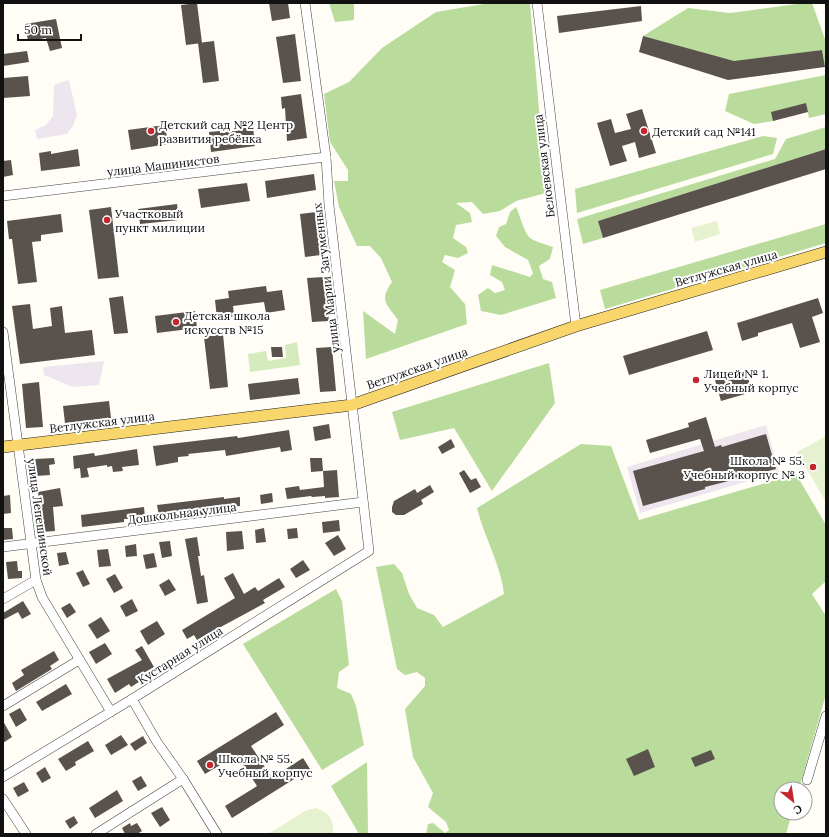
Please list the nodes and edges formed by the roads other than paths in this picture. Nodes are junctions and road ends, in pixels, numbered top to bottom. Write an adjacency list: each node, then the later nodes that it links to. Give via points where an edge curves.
1 (305, 3): 3 (street, улица Марии Загуменных)
2 (537, 3): 6 (street, Белоевская улица)
3 (326, 158): 4 (street, улица Машинистов); 8 (street, улица Марии Загуменных)
4 (3, 196)
5 (826, 252): 6 (main road, Ветлужская улица)
6 (576, 326): 8 (main road, Ветлужская улица)
7 (3, 332): 9 (street, улица Лепешинской)
8 (352, 405): 9 (main road, Ветлужская улица); 11 (street, улица Марии Загуменных)
9 (18, 445): 10 (main road, Ветлужская улица); 12 (street, улица Лепешинской)
10 (3, 447)
11 (363, 502): 12 (street, Дошкольная улица); 14 (street, улица Марии Загуменных)
12 (30, 543): 13 (street, Дошкольная улица); 15 (street, улица Лепешинской)
13 (3, 547)
14 (369, 551): 18 (street, Кустарная улица)
15 (36, 580): 16 (street); 17 (street, улица Лепешинской, via 42,597)
16 (3, 599)
17 (79, 660): 19 (street); 20 (street, улица Лепешинской)
18 (132, 699): 20 (street, Кустарная улица); 23 (street)
19 (3, 706)
20 (111, 712): 22 (street, Кустарная улица)
21 (826, 716): 24 (street)
22 (3, 777)
23 (183, 779): 27 (street); 28 (street)
24 (807, 780)
25 (3, 799): 26 (street)
26 (26, 834)
27 (96, 834)
28 (217, 834)

